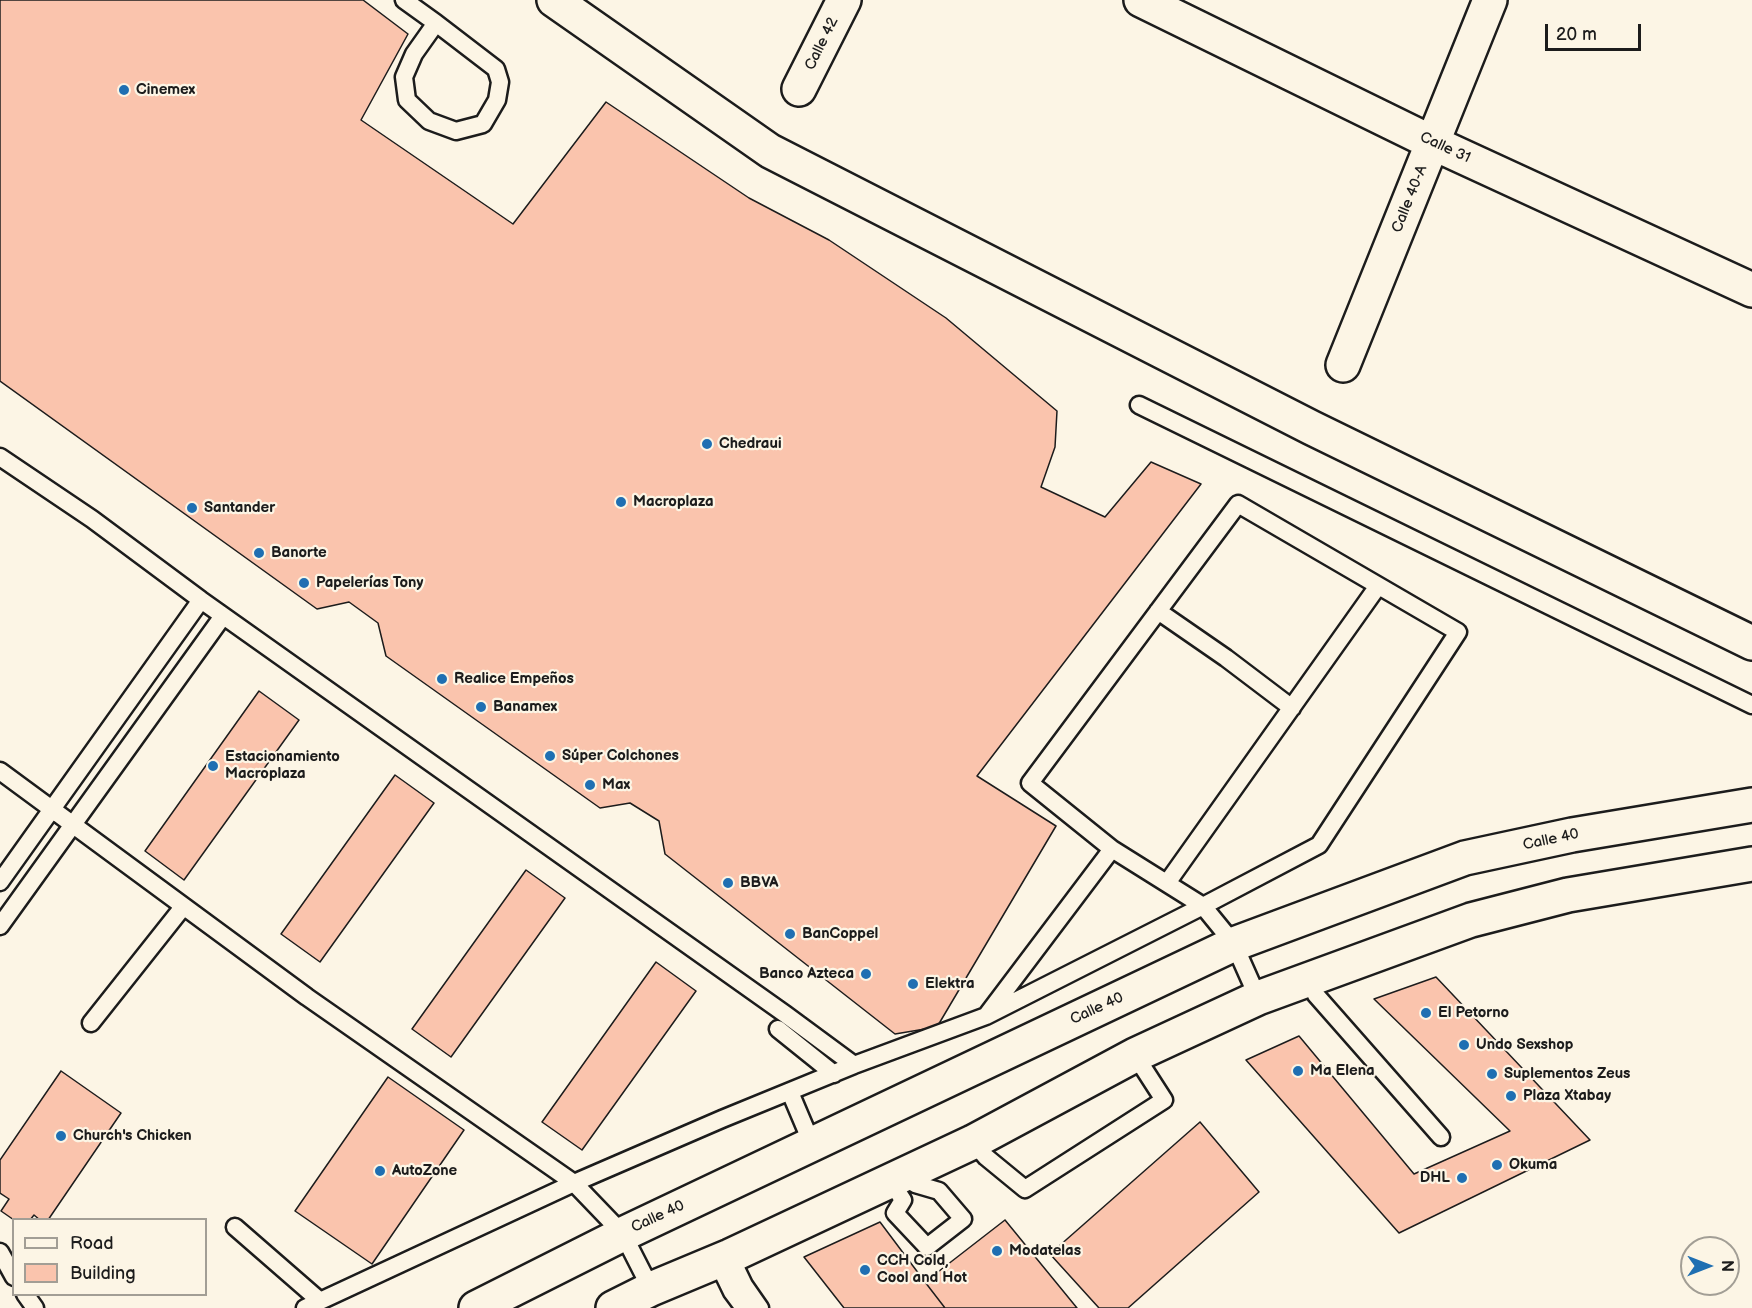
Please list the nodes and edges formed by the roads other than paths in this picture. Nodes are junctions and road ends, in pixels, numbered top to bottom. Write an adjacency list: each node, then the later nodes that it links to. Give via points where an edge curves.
1 (404, 0): 6 (lane)
2 (554, 0): 17 (main road, via 770,152 1312,428)
3 (844, 0): 7 (main road, Calle 42)
4 (1490, 0): 8 (main road, Calle 40-A)
5 (1160, 5): 8 (main road, Calle 31)
6 (436, 23): 6 (lane, via 496,69 500,82 497,100 483,124 456,131 429,121 406,100 404,77 414,54)
7 (800, 89)
8 (1433, 142): 9 (main road, Calle 31); 10 (main road, Calle 40-A)
9 (1752, 290)
10 (1342, 365)
11 (1139, 405): 18 (lane)
12 (0, 457): 14 (lane)
13 (1378, 586): 15 (lane, via 1238,504); 19 (lane); 28 (lane, via 1458,632 1319,845)
14 (201, 600): 16 (lane); 22 (lane)
15 (1158, 611): 19 (lane); 24 (lane, via 1030,783)
16 (223, 616): 23 (lane); 38 (lane)
17 (1752, 643)
18 (1752, 705)
19 (1292, 708): 27 (lane)
20 (0, 771): 22 (lane)
21 (1752, 805): 31 (main road, Calle 40, via 1572,835 1465,858)
22 (53, 809): 23 (lane); 26 (lane)
23 (74, 825): 29 (lane); 30 (lane)
24 (1112, 849): 27 (lane); 34 (lane)
25 (1752, 864): 32 (main road, via 1568,895 1470,920)
26 (0, 882)
27 (1167, 884): 28 (lane)
28 (1203, 906): 31 (lane); 34 (lane)
29 (183, 907): 35 (lane); 45 (lane)
30 (0, 926)
31 (1234, 944): 33 (lane); 43 (main road, Calle 40)
32 (1309, 981): 33 (main road); 41 (lane, via 1316,995)
33 (1258, 998): 37 (main road)
34 (986, 1016): 38 (lane)
35 (91, 1023)
36 (778, 1029): 39 (lane)
37 (1135, 1055): 42 (main road); 42 (lane, via 1164,1100 1025,1189)
38 (854, 1065): 39 (lane)
39 (834, 1074): 40 (lane)
40 (790, 1092): 43 (lane); 45 (lane)
41 (1441, 1137)
42 (973, 1142): 44 (main road)
43 (812, 1144): 47 (main road, Calle 40)
44 (899, 1176): 44 (lane, via 903,1200 895,1213 927,1248 963,1219 939,1191); 49 (main road)
45 (574, 1183): 47 (lane); 52 (lane)
46 (235, 1227): 52 (lane)
47 (623, 1234): 51 (lane); 53 (main road, Calle 40)
48 (0, 1252): 50 (lane)
49 (724, 1258): 51 (main road); 55 (lane, via 732,1292); 56 (lane)
50 (12, 1273)
51 (651, 1289): 54 (main road)
52 (313, 1304)
53 (476, 1308)
54 (613, 1308)
55 (744, 1308)
56 (760, 1308)

